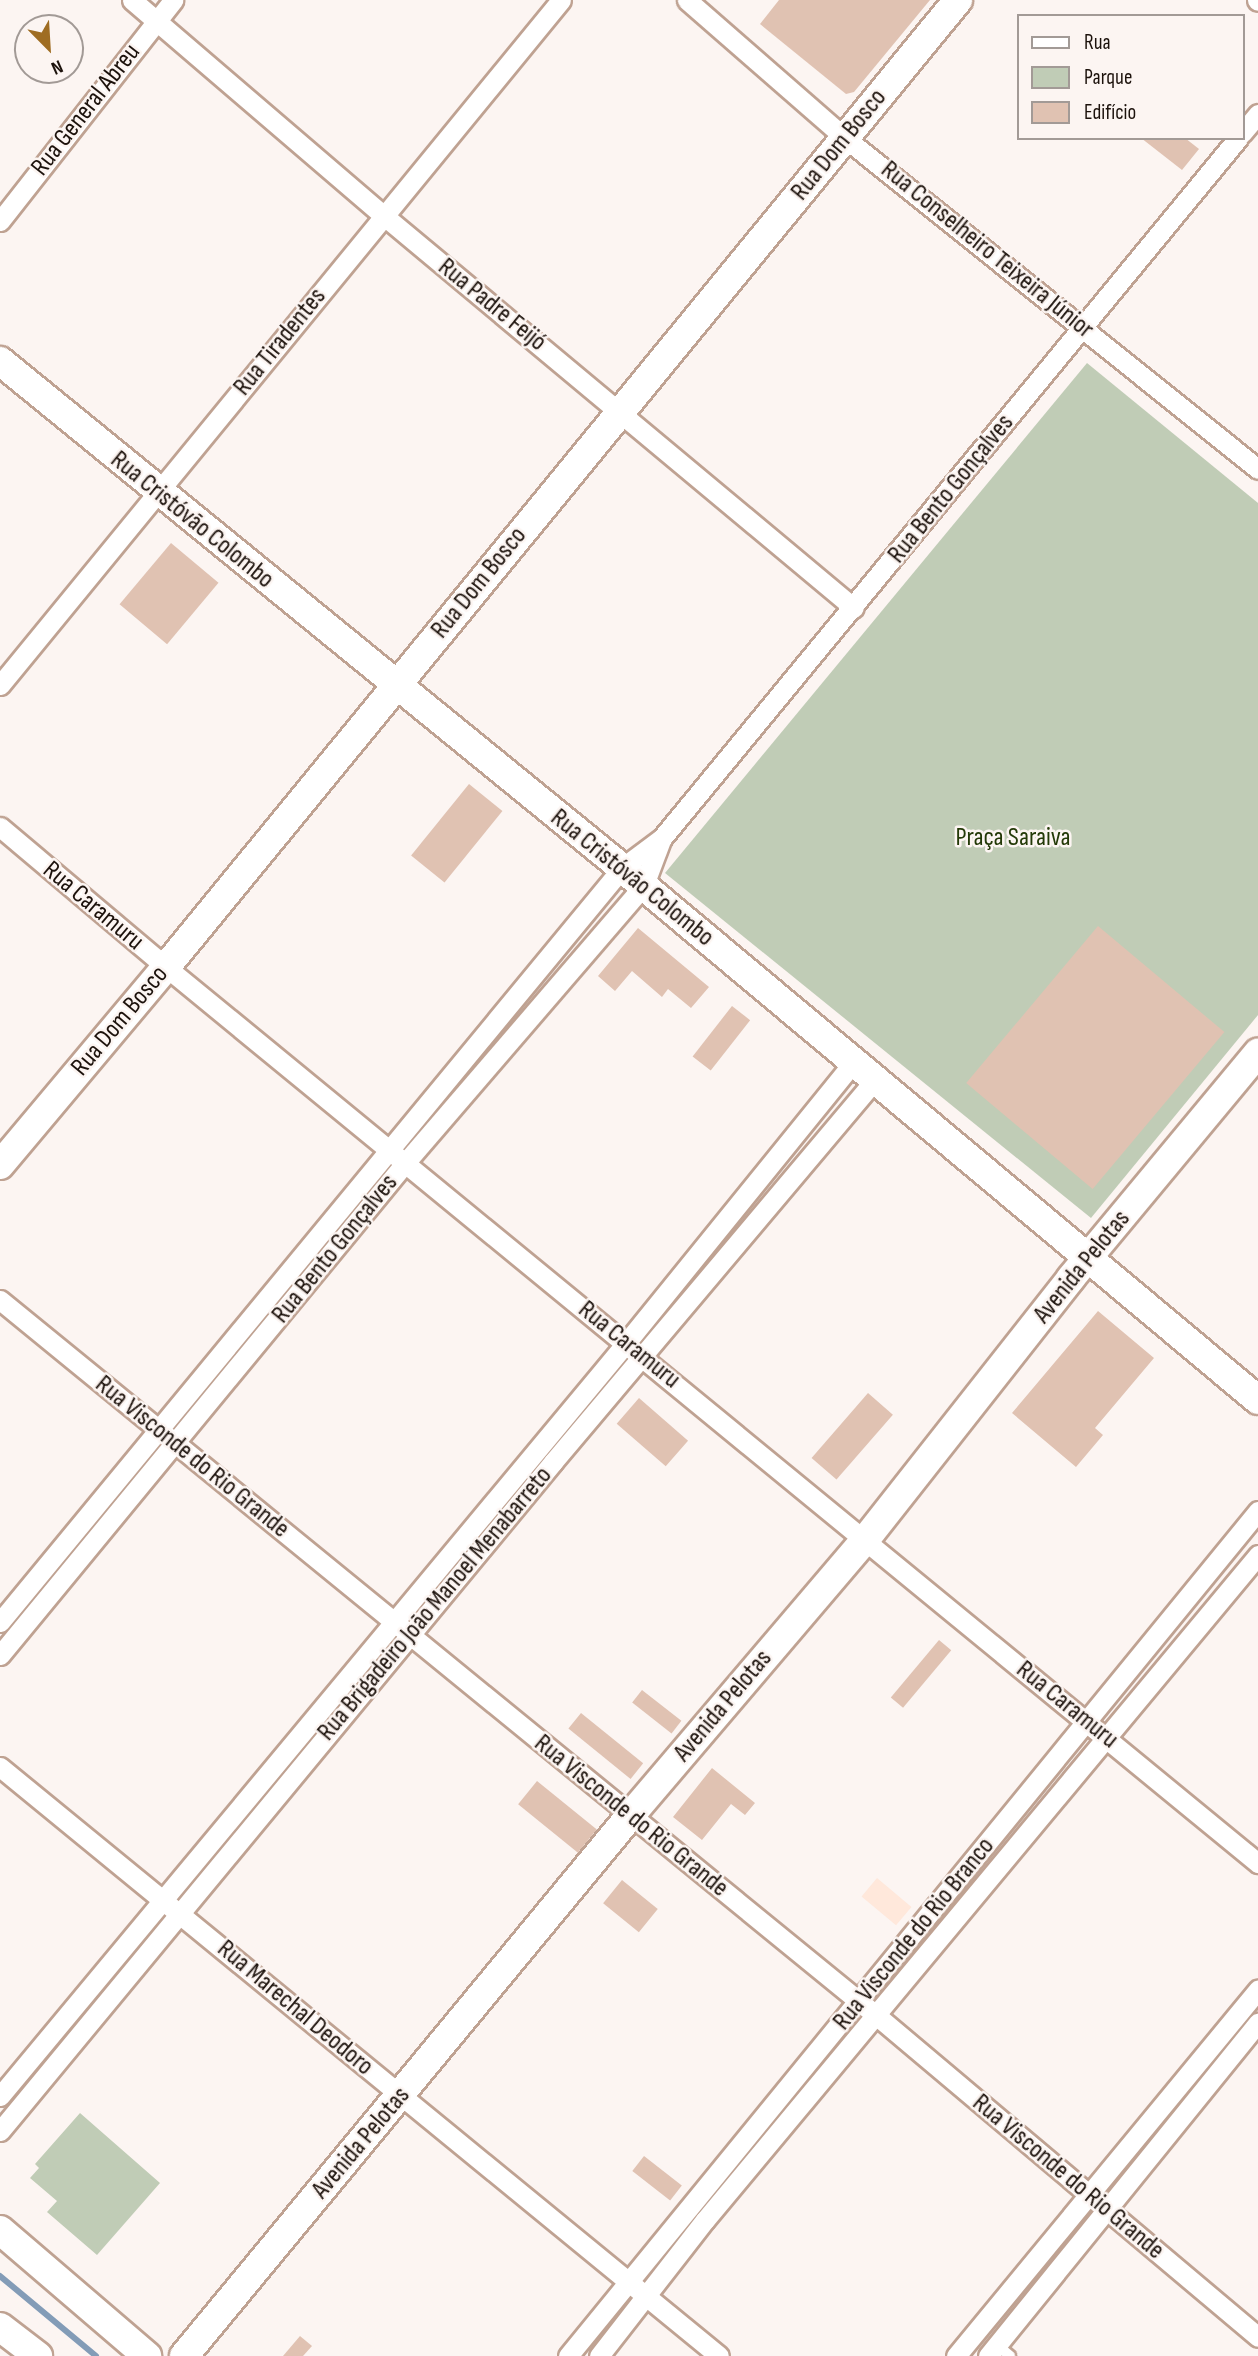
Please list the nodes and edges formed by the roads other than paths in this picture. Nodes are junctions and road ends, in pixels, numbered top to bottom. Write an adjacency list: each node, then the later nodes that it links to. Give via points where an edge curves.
1 (132, 0): 6 (street, Rua Padre Feijó)
2 (173, 0): 6 (street, Rua General Abreu)
3 (561, 0): 11 (street, Rua Tiradentes)
4 (687, 0): 9 (street, Rua Conselheiro Teixeira Júnior)
5 (958, 0): 9 (street, Rua Dom Bosco)
6 (156, 20): 11 (street, Rua Padre Feijó); 12 (street, Rua General Abreu)
7 (1258, 114): 8 (street)
8 (1244, 131)
9 (845, 138): 13 (street, Rua Conselheiro Teixeira Júnior); 15 (street, Rua Dom Bosco)
10 (1236, 140): 13 (street, Rua Bento Gonçalves)
11 (383, 215): 15 (street, Rua Padre Feijó); 17 (street, Rua Tiradentes)
12 (0, 221)
13 (1082, 326): 16 (street, Rua Conselheiro Teixeira Júnior); 18 (street, Rua Bento Gonçalves)
14 (0, 361): 17 (street, Rua Cristóvão Colombo)
15 (620, 410): 18 (street, Rua Padre Feijó); 20 (street, Rua Dom Bosco)
16 (1258, 469)
17 (158, 492): 19 (street, Rua Tiradentes); 20 (street, Rua Cristóvão Colombo)
18 (854, 608): 22 (street, Rua Bento Gonçalves)
19 (0, 685)
20 (395, 685): 22 (street, Rua Cristóvão Colombo); 23 (street, Rua Dom Bosco)
21 (0, 827): 23 (street, Rua Caramuru)
22 (633, 876): 25 (street, Rua Cristóvão Colombo); 27 (street, Rua Bento Gonçalves); 28 (street, Rua Bento Gonçalves)
23 (166, 967): 27 (street, Rua Caramuru); 29 (street, Rua Dom Bosco)
24 (1258, 1053): 31 (street, Avenida Pelotas)
25 (853, 1063): 26 (street, Rua Cristóvão Colombo); 30 (street, Rua Brigadeiro João Manoel Menabarreto)
26 (874, 1081): 31 (street, Rua Cristóvão Colombo); 32 (street, Rua Brigadeiro João Manoel Menabarreto)
27 (388, 1149): 28 (street, Rua Caramuru); 34 (street, Rua Bento Gonçalves)
28 (405, 1163): 35 (street, Rua Caramuru); 36 (street, Rua Bento Gonçalves)
29 (0, 1165)
30 (693, 1258): 32 (street); 35 (street, Rua Brigadeiro João Manoel Menabarreto)
31 (1089, 1258): 38 (street, Rua Cristóvão Colombo); 44 (street, Avenida Pelotas)
32 (712, 1276): 37 (street, Rua Brigadeiro João Manoel Menabarreto)
33 (0, 1300): 39 (street, Rua Visconde do Rio Grande)
34 (237, 1337): 36 (street); 39 (street, Rua Bento Gonçalves)
35 (626, 1343): 37 (street, Rua Caramuru); 41 (street, Rua Brigadeiro João Manoel Menabarreto)
36 (253, 1349): 40 (street, Rua Bento Gonçalves)
37 (643, 1357): 42 (street, Rua Brigadeiro João Manoel Menabarreto); 44 (street, Rua Caramuru)
38 (1258, 1400)
39 (158, 1429): 40 (street, Rua Visconde do Rio Grande); 48 (street, Rua Bento Gonçalves)
40 (175, 1443): 49 (street, Rua Visconde do Rio Grande); 50 (street, Rua Bento Gonçalves)
41 (537, 1449): 42 (street); 49 (street, Rua Brigadeiro João Manoel Menabarreto)
42 (554, 1462): 51 (street, Rua Brigadeiro João Manoel Menabarreto)
43 (1258, 1511): 46 (street, Rua Visconde do Rio Branco)
44 (865, 1540): 55 (street, Rua Caramuru); 60 (street, Avenida Pelotas)
45 (1258, 1555): 47 (street, Rua Visconde do Rio Branco)
46 (1201, 1577): 47 (street); 52 (street, Rua Visconde do Rio Branco)
47 (1223, 1597): 54 (street, Rua Visconde do Rio Branco)
48 (1, 1621): 50 (street)
49 (393, 1623): 51 (street, Rua Visconde do Rio Grande); 62 (street, Rua Brigadeiro João Manoel Menabarreto)
50 (18, 1634): 53 (street, Rua Bento Gonçalves)
51 (409, 1637): 60 (street, Rua Visconde do Rio Grande); 64 (street, Rua Brigadeiro João Manoel Menabarreto)
52 (1141, 1652): 54 (street); 55 (street, Rua Visconde do Rio Branco)
53 (0, 1656)
54 (1161, 1668): 56 (street, Rua Visconde do Rio Branco)
55 (1087, 1720): 56 (street, Rua Caramuru); 58 (street, Rua Visconde do Rio Branco)
56 (1107, 1737): 59 (street, Rua Visconde do Rio Branco); 61 (street, Rua Caramuru)
57 (0, 1767): 62 (street, Rua Marechal Deodoro)
58 (1030, 1793): 59 (street); 63 (street, Rua Visconde do Rio Branco)
59 (1048, 1807): 65 (street, Rua Visconde do Rio Branco)
60 (630, 1816): 67 (street, Rua Visconde do Rio Grande); 74 (street, Avenida Pelotas)
61 (1258, 1863)
62 (162, 1897): 64 (street, Rua Marechal Deodoro); 73 (street, Rua Brigadeiro João Manoel Menabarreto)
63 (933, 1911): 65 (street); 67 (street, Rua Visconde do Rio Branco)
64 (181, 1913): 74 (street, Rua Marechal Deodoro); 75 (street, Rua Brigadeiro João Manoel Menabarreto)
65 (950, 1925): 68 (street, Rua Visconde do Rio Branco)
66 (1258, 1989): 69 (street)
67 (860, 2001): 68 (street, Rua Visconde do Rio Grande); 71 (street, Rua Visconde do Rio Branco)
68 (877, 2016): 72 (street, Rua Visconde do Rio Branco); 80 (street, Rua Visconde do Rio Grande)
69 (1234, 2017): 70 (street); 80 (street)
70 (1254, 2026): 82 (street)
71 (804, 2070): 72 (street); 76 (street, Rua Visconde do Rio Branco)
72 (821, 2084): 77 (street, Rua Visconde do Rio Branco)
73 (0, 2096)
74 (400, 2096): 85 (street, Rua Marechal Deodoro); 93 (street, Avenida Pelotas)
75 (0, 2131)
76 (744, 2139): 77 (street); 78 (street, Rua Visconde do Rio Branco)
77 (762, 2154): 79 (street, Rua Visconde do Rio Branco)
78 (719, 2169): 79 (street); 81 (street, Rua Visconde do Rio Branco)
79 (737, 2184): 83 (street, Rua Visconde do Rio Branco)
80 (1088, 2194): 82 (street, Rua Visconde do Rio Grande); 90 (street)
81 (689, 2207): 83 (street); 85 (street, Rua Visconde do Rio Branco)
82 (1107, 2209): 88 (street, Rua Visconde do Rio Grande); 89 (street)
83 (705, 2220): 86 (street, Rua Visconde do Rio Branco)
84 (0, 2230): 92 (street)
85 (627, 2282): 86 (street, Rua Marechal Deodoro); 94 (street, Rua Visconde do Rio Branco)
86 (647, 2298): 95 (street, Rua Visconde do Rio Branco); 96 (street, Rua Marechal Deodoro)
87 (0, 2327): 91 (street)
88 (1258, 2337)
89 (998, 2352)
90 (961, 2354)
91 (38, 2356)
92 (147, 2356)
93 (184, 2356)
94 (568, 2356)
95 (599, 2356)
96 (719, 2356)

